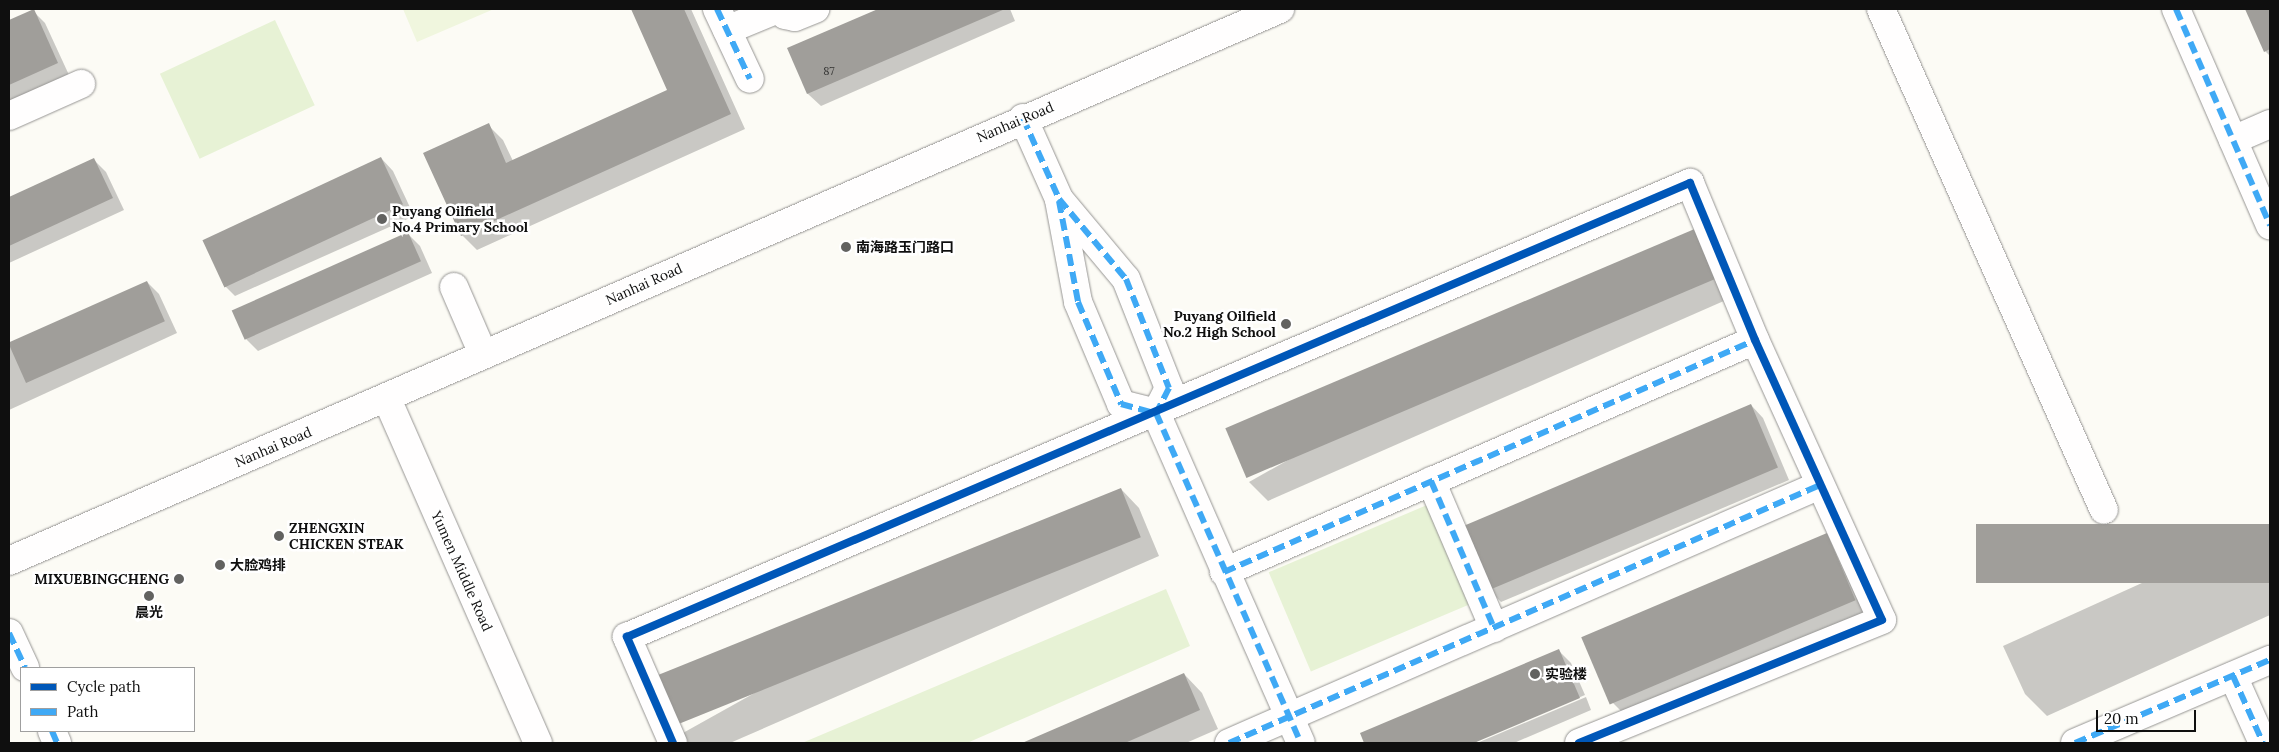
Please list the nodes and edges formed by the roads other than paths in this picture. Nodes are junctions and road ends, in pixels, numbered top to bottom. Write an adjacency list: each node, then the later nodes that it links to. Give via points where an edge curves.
1 (778, 9): 2 (street, via 795,17); 6 (street)
2 (815, 9)
3 (1280, 9): 10 (street, Nanhai Road)
4 (1881, 9): 22 (street)
5 (2176, 9): 12 (street)
6 (722, 19): 7 (street)
7 (750, 79)
8 (81, 84): 9 (street)
9 (9, 116)
10 (1024, 118): 13 (street); 17 (street, Nanhai Road)
11 (2270, 124): 12 (street)
12 (2233, 140): 14 (street)
13 (1059, 199): 19 (street, via 1126,279 1169,388); 19 (street, via 1078,302 1121,404)
14 (2270, 224)
15 (454, 287): 17 (street)
16 (1755, 340): 19 (street, via 1690,183); 20 (street); 21 (street)
17 (483, 354): 18 (street, Nanhai Road)
18 (387, 399): 23 (street, Nanhai Road); 31 (street, Yumen Middle Road)
19 (1156, 413): 24 (street); 32 (street, via 626,638)
20 (1431, 481): 24 (street); 25 (street)
21 (1820, 485): 25 (street); 35 (street, via 1882,620)
22 (2104, 510)
23 (9, 561)
24 (1224, 572): 30 (street)
25 (1494, 628): 30 (street)
26 (9, 633): 28 (street)
27 (2270, 660): 29 (street)
28 (24, 667)
29 (2233, 676): 36 (street); 37 (street)
30 (1290, 717): 33 (street); 34 (street)
31 (538, 743)
32 (673, 743)
33 (1230, 743)
34 (1300, 743)
35 (1579, 743)
36 (2075, 743)
37 (2263, 743)

